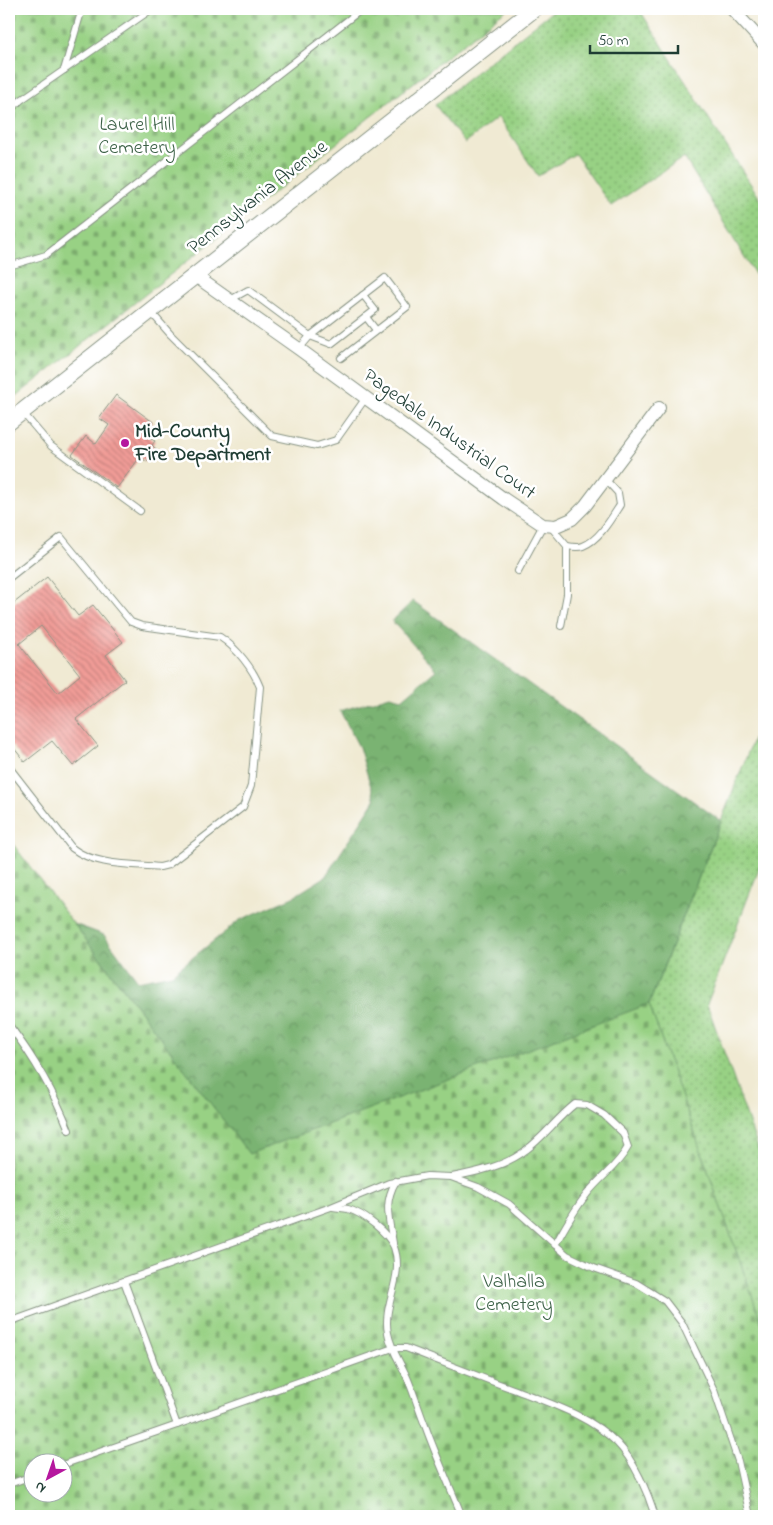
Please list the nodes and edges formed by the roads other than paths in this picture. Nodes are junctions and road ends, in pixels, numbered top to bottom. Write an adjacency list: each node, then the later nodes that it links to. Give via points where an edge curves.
1 (82, 9): 7 (lane)
2 (152, 9): 7 (lane)
3 (362, 9): 9 (lane, via 46,255)
4 (534, 9): 10 (street, Pennsylvania Avenue)
5 (732, 9): 6 (street)
6 (764, 44)
7 (64, 70): 8 (lane)
8 (9, 111)
9 (9, 266)
10 (194, 276): 12 (street, Pagedale Industrial Court); 13 (street, Pennsylvania Avenue)
11 (363, 295): 14 (lane, via 375,310); 15 (lane, via 385,278 407,307); 16 (lane)
12 (229, 300): 16 (lane, via 248,290); 17 (street, Pagedale Industrial Court)
13 (150, 310): 19 (lane, via 272,436 317,446 336,440); 21 (street, Pennsylvania Avenue)
14 (366, 317): 15 (lane); 16 (lane, via 332,344)
15 (376, 330): 18 (lane)
16 (310, 336): 17 (lane)
17 (299, 349): 19 (street, Pagedale Industrial Court)
18 (341, 358)
19 (365, 398): 24 (street, Pagedale Industrial Court, via 504,499)
20 (659, 408): 22 (street)
21 (13, 417): 23 (lane)
22 (605, 480): 24 (street, via 572,519 556,526); 25 (lane, via 618,493 620,505 593,540 581,548)
23 (140, 511)
24 (546, 525): 25 (lane); 26 (lane)
25 (567, 546): 28 (lane, via 567,594)
26 (518, 571)
27 (9, 578): 29 (lane, via 62,537 131,622 220,637 229,642 260,687 251,786 244,807 160,867 94,860 81,855 72,848)
28 (561, 626)
29 (9, 767)
30 (9, 1025): 31 (lane)
31 (14, 1032): 32 (lane); 33 (lane, via 45,1078)
32 (9, 1041)
33 (69, 1130)
34 (451, 1177): 35 (lane, via 427,1176); 37 (lane, via 509,1204); 37 (lane, via 504,1162 525,1151 575,1104 587,1105 604,1115 623,1133 628,1147 622,1159 588,1193)
35 (396, 1181): 36 (lane); 38 (lane, via 387,1202)
36 (331, 1207): 38 (lane, via 349,1210 367,1219); 39 (lane)
37 (555, 1244): 48 (lane, via 594,1268 636,1283 665,1301 682,1323 714,1390 738,1461)
38 (394, 1247): 41 (lane, via 397,1264 395,1286 386,1322)
39 (124, 1281): 40 (lane); 42 (lane)
40 (9, 1322)
41 (393, 1348): 42 (lane); 46 (lane); 47 (lane, via 406,1348 495,1382 566,1410 596,1426 617,1443 632,1462)
42 (177, 1425): 43 (lane)
43 (72, 1462)
44 (22, 1479): 45 (lane)
45 (9, 1484)
46 (462, 1516)
47 (655, 1516)
48 (750, 1516)

